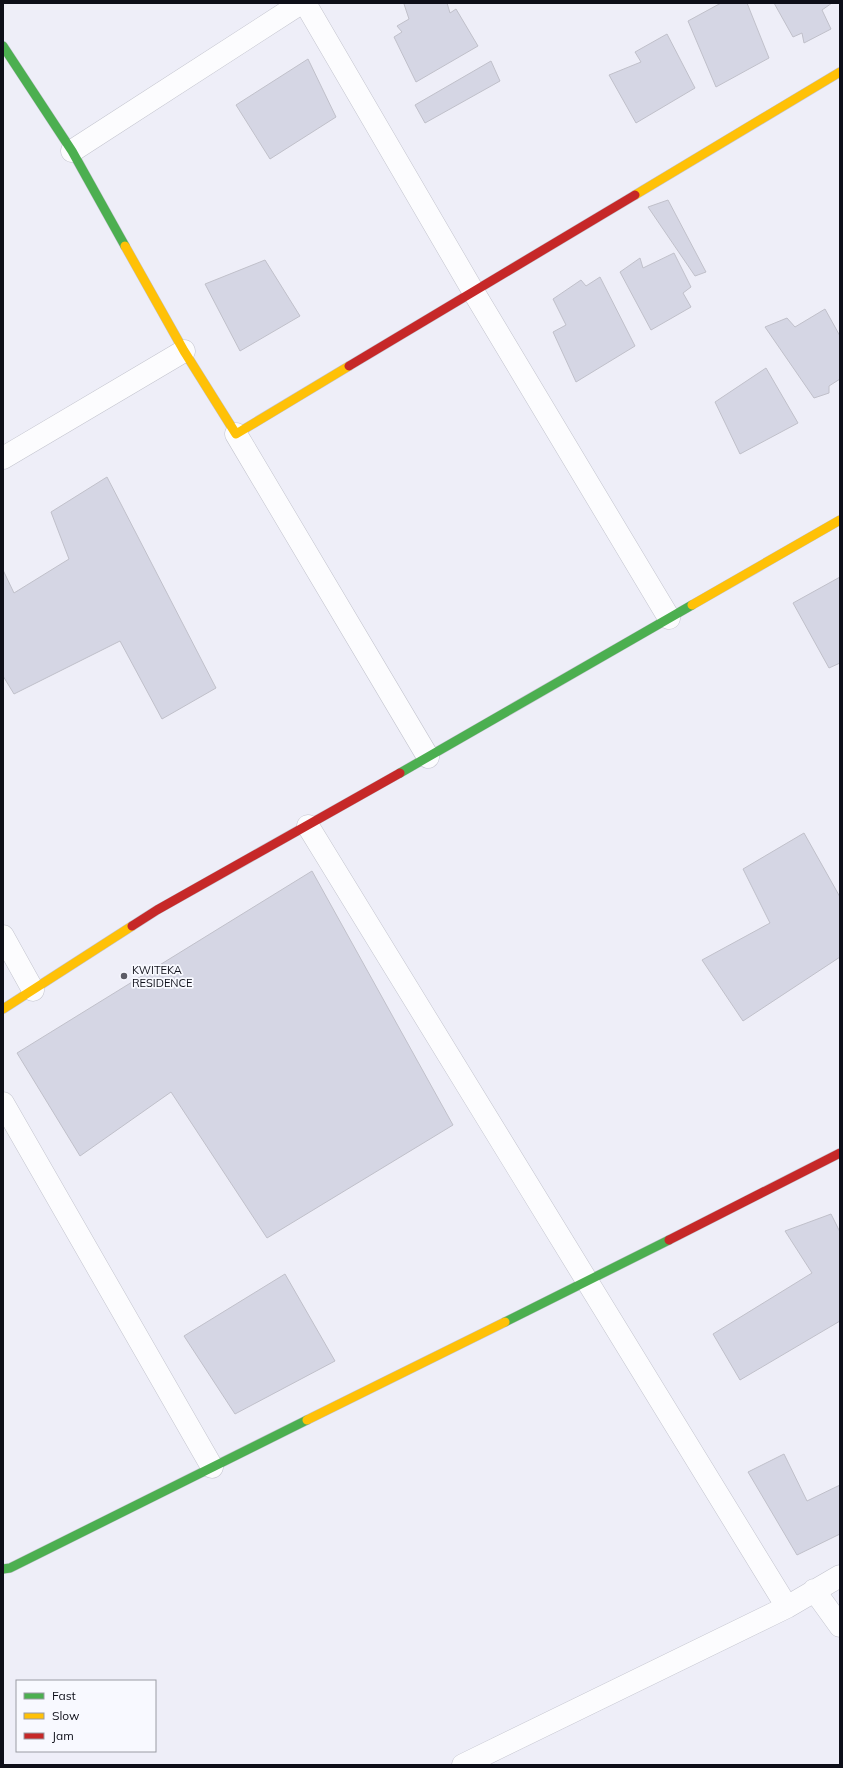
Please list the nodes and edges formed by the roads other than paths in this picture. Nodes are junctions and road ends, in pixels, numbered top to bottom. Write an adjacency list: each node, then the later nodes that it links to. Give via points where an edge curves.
1 (301, 3): 5 (street)
2 (305, 3): 6 (street)
3 (3, 46): 5 (street)
4 (840, 72): 6 (street)
5 (72, 151): 7 (street)
6 (473, 291): 8 (street); 11 (street)
7 (184, 351): 8 (street); 9 (street)
8 (236, 434): 12 (street)
9 (3, 458)
10 (840, 520): 11 (street)
11 (669, 618): 12 (street)
12 (428, 757): 13 (street)
13 (308, 826): 15 (street, via 157,910); 19 (street)
14 (3, 936): 15 (street)
15 (33, 990): 16 (street)
16 (3, 1009)
17 (3, 1103): 20 (street)
18 (840, 1153): 19 (street)
19 (586, 1282): 20 (street); 24 (street)
20 (212, 1467): 21 (street, via 10,1568)
21 (3, 1569)
22 (840, 1576): 23 (street)
23 (814, 1590): 24 (street); 25 (street)
24 (787, 1607): 26 (street)
25 (840, 1626)
26 (463, 1765)

